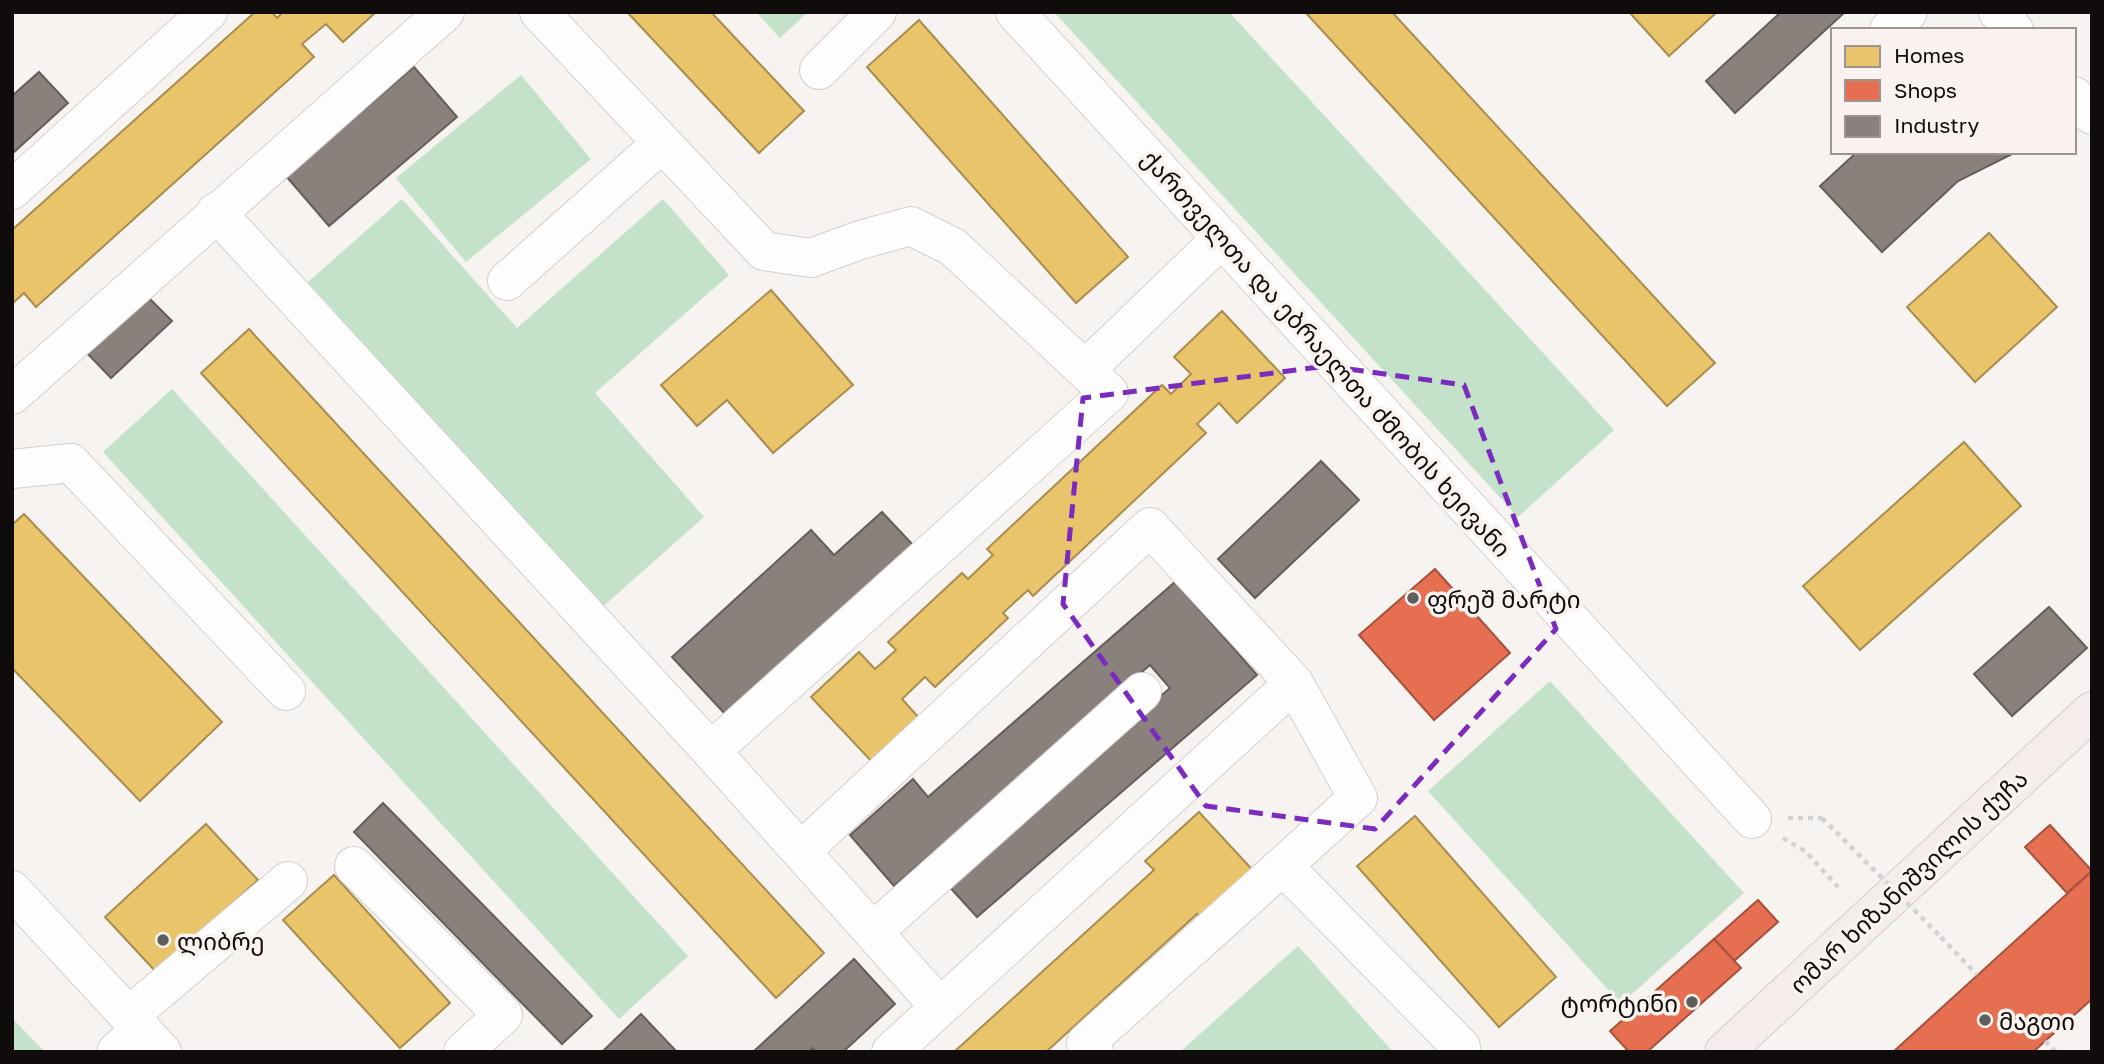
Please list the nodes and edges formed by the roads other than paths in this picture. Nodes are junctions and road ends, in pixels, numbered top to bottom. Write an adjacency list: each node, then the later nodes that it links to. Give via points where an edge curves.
1 (208, 12): 14 (street)
2 (445, 12): 15 (street)
3 (539, 12): 13 (street)
4 (877, 12): 10 (street)
5 (1015, 12): 16 (street, ქართველთა და ებრაელთა ძმობის ხეივანი)
6 (1908, 12): 8 (street)
7 (1998, 12): 9 (street)
8 (1891, 28)
9 (2012, 28)
10 (819, 70)
11 (2076, 98): 12 (street)
12 (2092, 115)
13 (663, 143): 17 (street); 18 (street, via 764,251 811,258 911,226 953,247)
14 (12, 190)
15 (216, 212): 19 (street); 25 (street)
16 (1222, 238): 18 (street); 26 (street, ქართველთა და ებრაელთა ძმობის ხეივანი)
17 (507, 281)
18 (1085, 370): 25 (street, via 1110,393)
19 (12, 396)
20 (12, 469): 22 (street, via 71,463)
21 (1294, 683): 27 (street, via 1150,527); 29 (street, via 1358,798); 33 (street)
22 (286, 691)
23 (1142, 692): 32 (street)
24 (2092, 711): 39 (main road, ომარ ხიზანიშვილის ქუჩა)
25 (711, 751): 27 (street)
26 (1752, 819)
27 (801, 851): 32 (street)
28 (354, 866): 36 (street, via 503,1015)
29 (1284, 867): 35 (street); 38 (street, via 1086,1043)
30 (288, 881): 34 (street)
31 (12, 890): 34 (street)
32 (873, 932): 33 (street)
33 (940, 1007): 37 (street)
34 (137, 1037)
35 (1461, 1047)
36 (463, 1052)
37 (891, 1052)
38 (1094, 1052)
39 (1724, 1052)

